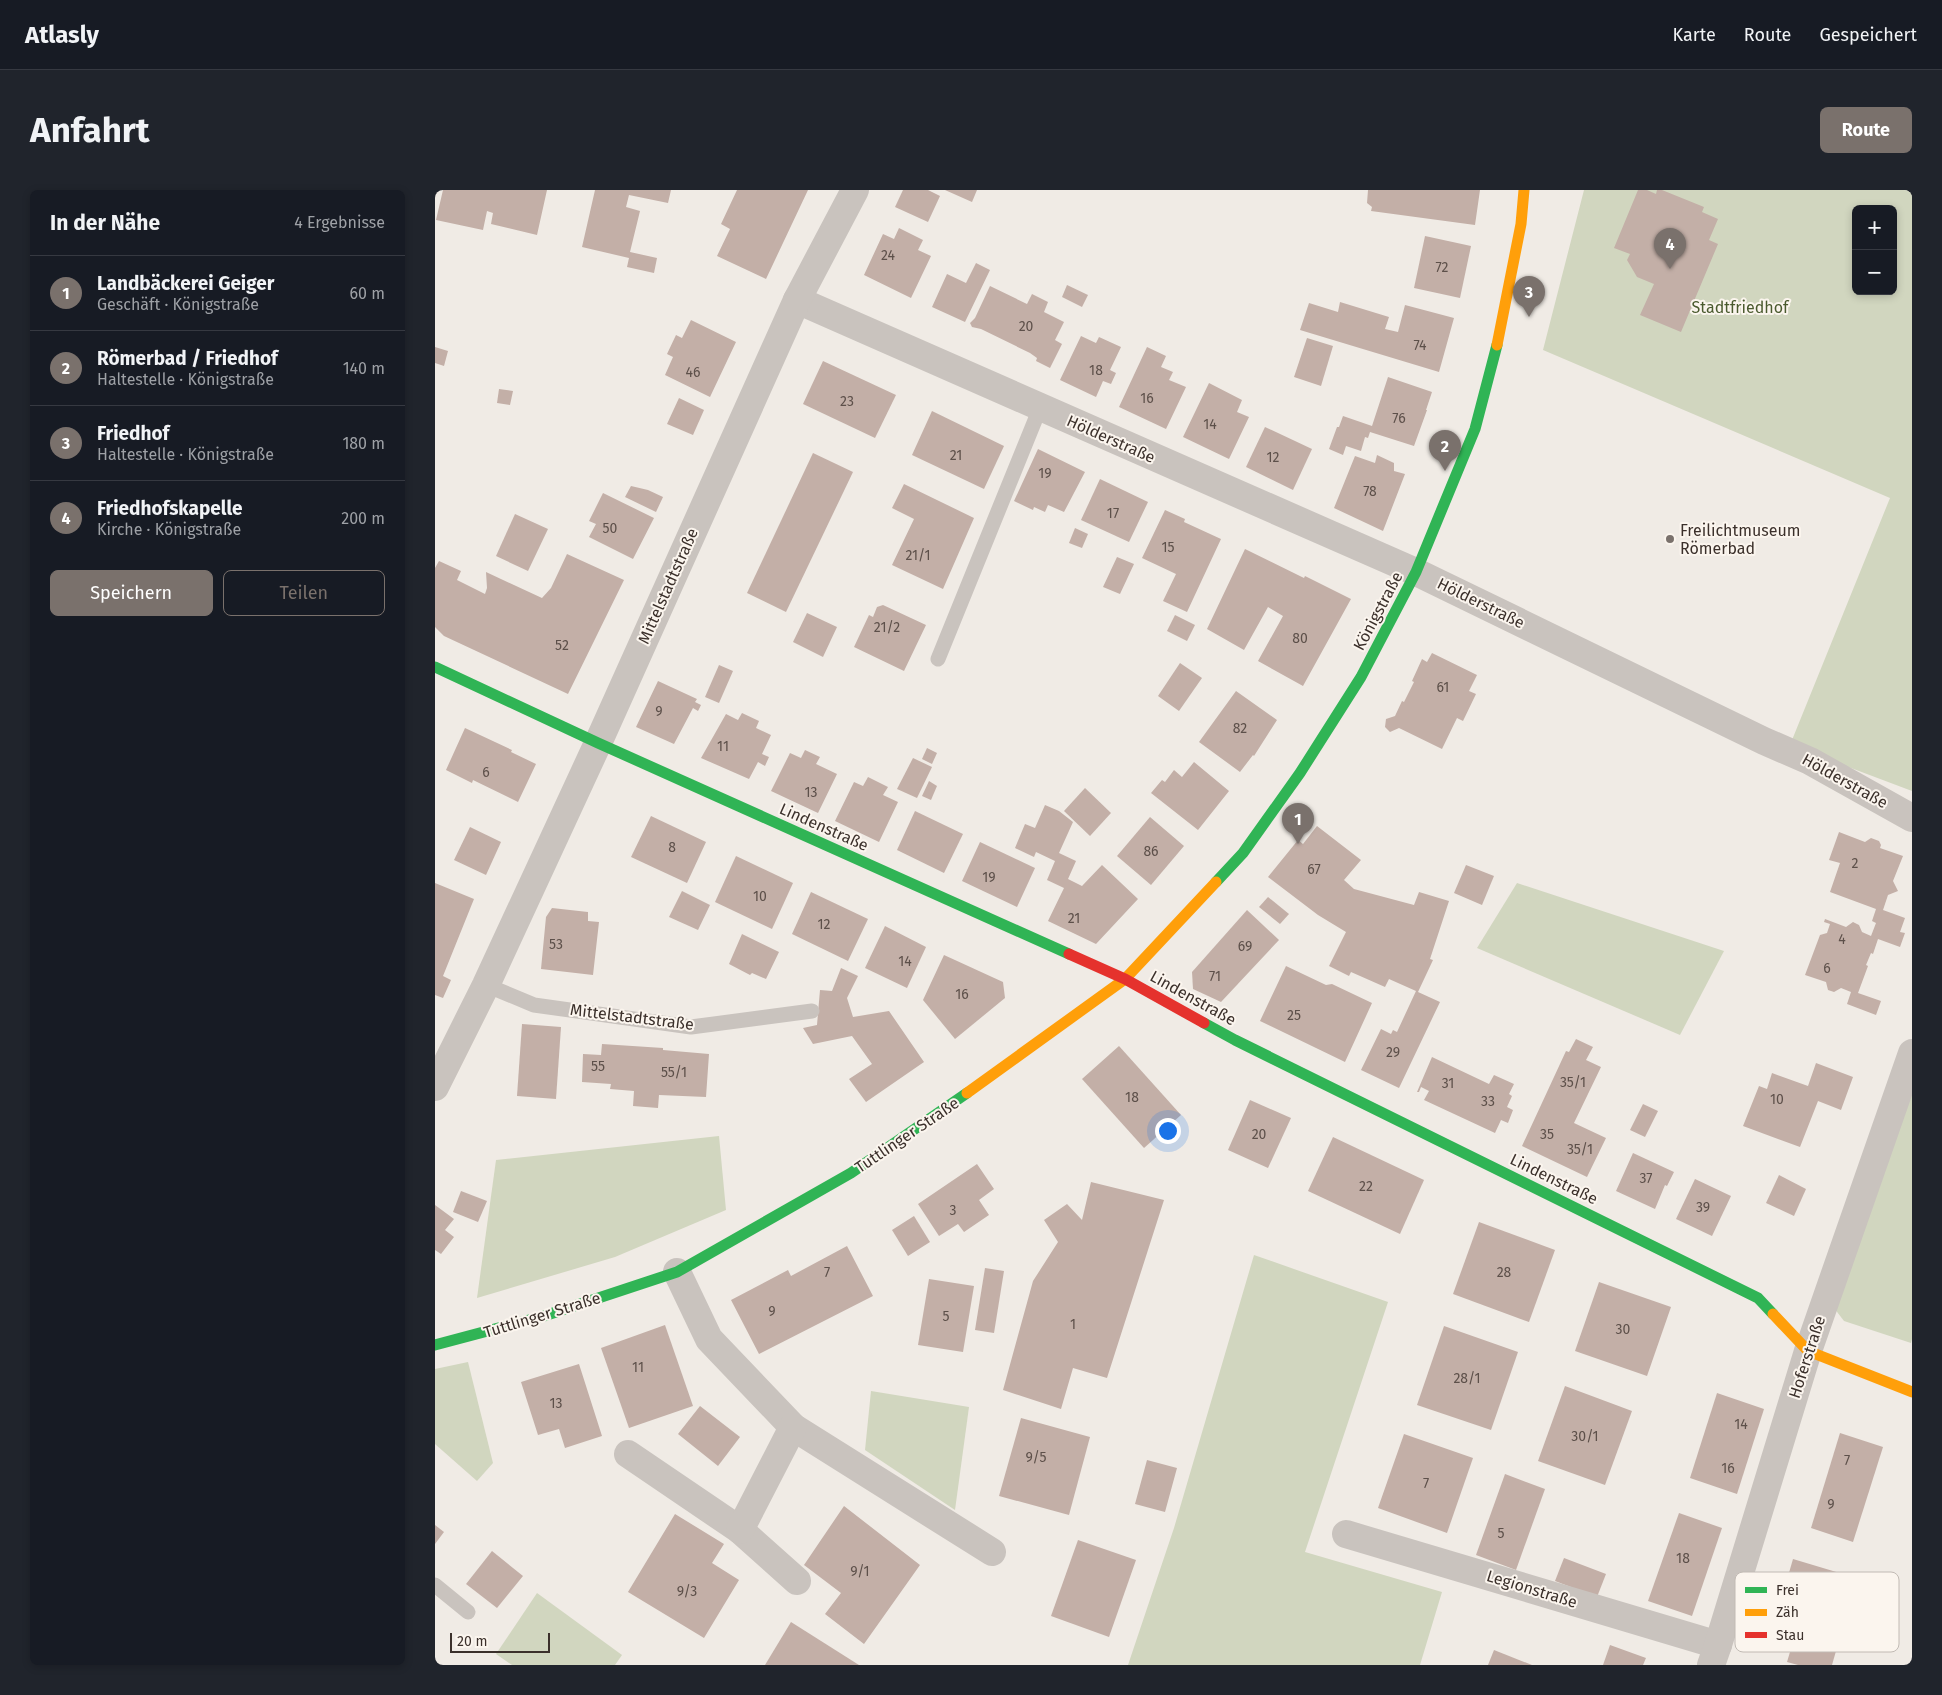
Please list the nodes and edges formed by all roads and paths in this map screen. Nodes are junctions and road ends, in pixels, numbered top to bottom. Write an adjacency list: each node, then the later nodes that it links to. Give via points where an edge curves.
1 (855, 190): 3 (street, Mittelstadtstraße)
2 (1524, 190): 5 (street, Königstraße, via 1521,224 1498,340 1475,429)
3 (797, 300): 4 (street, Hölderstraße); 8 (street, Mittelstadtstraße)
4 (1040, 408): 5 (street, Hölderstraße); 6 (lane)
5 (1417, 572): 9 (street, Hölderstraße, via 1810,761); 10 (street, Königstraße, via 1361,676 1300,774 1260,830 1243,853)
6 (939, 659)
7 (435, 667): 8 (street, Lindenstraße)
8 (598, 743): 10 (street, Lindenstraße); 11 (street, Mittelstadtstraße)
9 (1912, 818)
10 (1125, 979): 15 (street, Tuttlinger Straße, via 1000,1072 851,1173); 17 (street, Lindenstraße, via 1235,1040 1758,1298)
11 (486, 985): 12 (lane, Mittelstadtstraße, via 534,1005 691,1027); 14 (street, Mittelstadtstraße)
12 (812, 1011)
13 (1912, 1052): 17 (street, Hoferstraße)
14 (435, 1087)
15 (677, 1272): 16 (street, Tuttlinger Straße, via 544,1316); 19 (street, via 709,1339)
16 (435, 1345)
17 (1808, 1351): 18 (street, Lindenstraße); 24 (street, Hoferstraße)
18 (1912, 1392)
19 (793, 1427): 21 (street); 23 (street)
20 (628, 1454): 21 (street)
21 (740, 1530): 25 (street)
22 (1346, 1534): 29 (street, Legionstraße)
23 (992, 1552)
24 (1740, 1572)
25 (797, 1581)
26 (435, 1585): 28 (lane)
27 (1735, 1587): 29 (street, Hoferstraße)
28 (468, 1612)
29 (1714, 1655)

